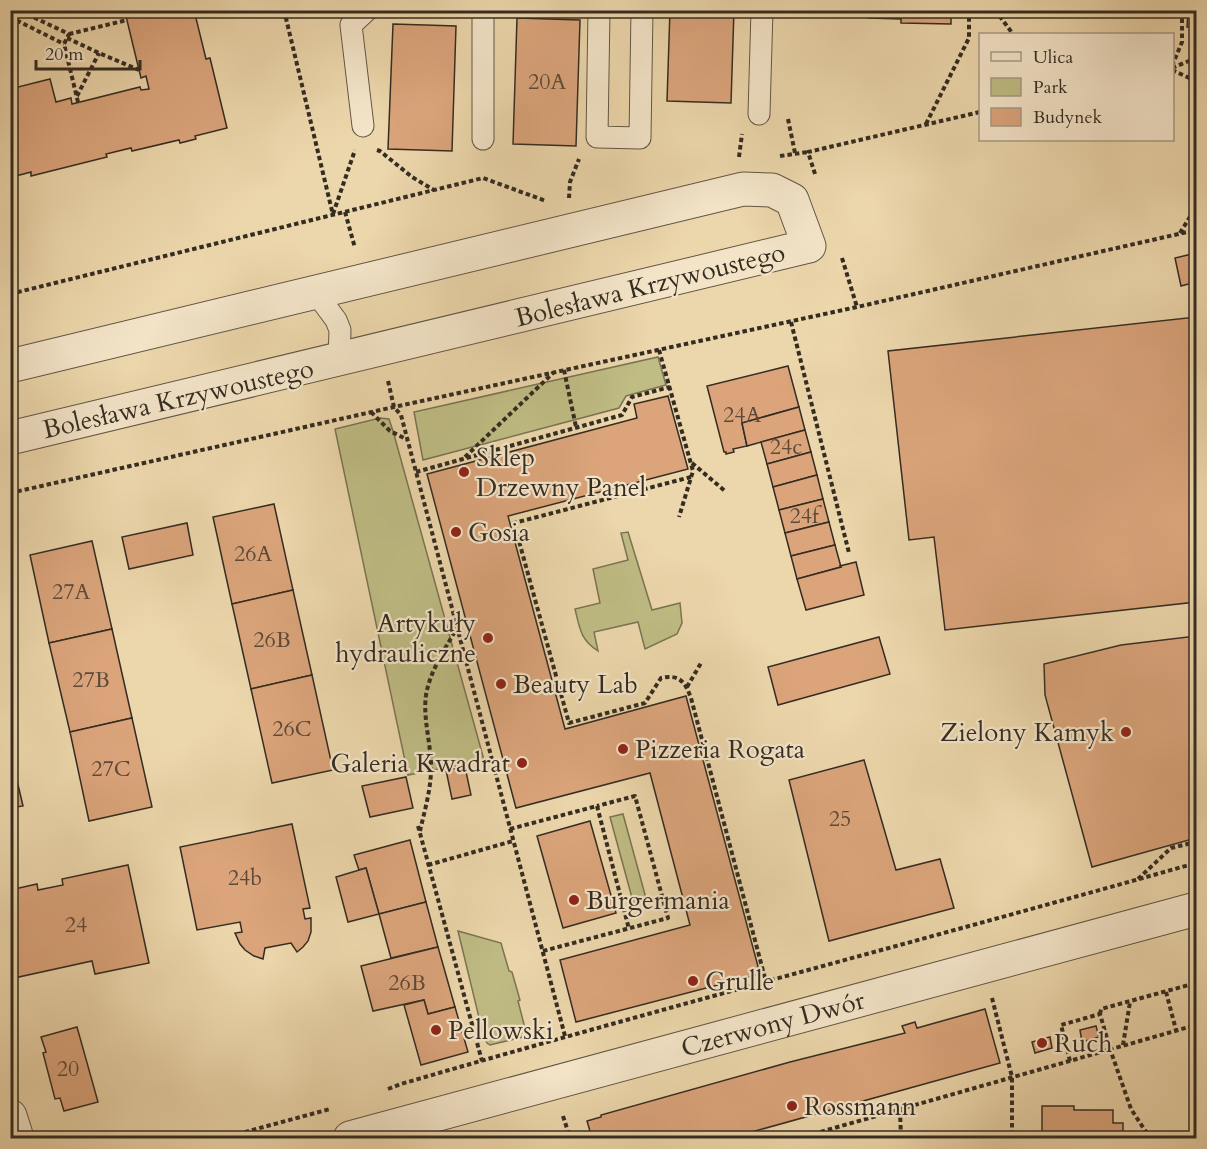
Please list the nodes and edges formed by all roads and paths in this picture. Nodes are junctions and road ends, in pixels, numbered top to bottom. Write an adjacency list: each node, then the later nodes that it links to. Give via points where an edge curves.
1 (38, 10): 15 (path, via 35,18)
2 (302, 10): 11 (path)
3 (367, 10): 30 (lane, via 351,25)
4 (483, 10): 32 (lane)
5 (599, 10): 31 (lane)
6 (642, 10): 31 (lane, via 640,138)
7 (762, 10): 27 (lane)
8 (969, 10): 29 (path, via 969,38)
9 (995, 10): 14 (path)
10 (1182, 10): 19 (path, via 1182,42)
11 (284, 13): 42 (path)
12 (10, 16): 16 (path)
13 (127, 20): 15 (path)
14 (1012, 33)
15 (68, 36): 16 (path); 17 (path)
16 (64, 44): 24 (path)
17 (99, 53): 22 (path); 24 (path)
18 (1197, 58): 20 (path)
19 (1174, 65)
20 (1174, 68)
21 (1174, 69): 23 (path)
22 (139, 70)
23 (1197, 81)
24 (76, 96): 25 (path)
25 (78, 102)
26 (979, 112): 29 (path)
27 (759, 114)
28 (788, 119): 36 (path)
29 (926, 125): 37 (path, via 808,152)
30 (363, 126): 33 (path)
31 (597, 137): 40 (path, via 578,162)
32 (483, 139)
33 (355, 149): 34 (path); 42 (path)
34 (364, 149)
35 (372, 150): 39 (path, via 381,151)
36 (795, 153)
37 (815, 174)
38 (483, 178): 39 (path)
39 (435, 190): 42 (path)
40 (568, 201)
41 (1197, 207): 44 (path)
42 (333, 215): 47 (path)
43 (1197, 230): 44 (path)
44 (1180, 234): 48 (path)
45 (840, 252): 48 (path)
46 (316, 293): 51 (lane, via 340,330); 51 (street, Bolesława Krzywoustego, via 743,189 772,190 792,200 809,246); 52 (street, Bolesława Krzywoustego)
47 (10, 294)
48 (857, 307): 49 (path)
49 (790, 322): 50 (path); 68 (path)
50 (659, 350): 53 (path); 55 (path)
51 (339, 360): 59 (street, Bolesława Krzywoustego)
52 (10, 366)
53 (564, 370): 54 (path); 58 (path)
54 (553, 373): 56 (path); 61 (path)
55 (670, 387): 58 (path, via 632,397 622,415); 62 (path)
56 (394, 407): 57 (path); 60 (path, via 401,415)
57 (371, 412): 60 (path, via 390,431); 66 (path)
58 (576, 428): 61 (path)
59 (10, 438)
60 (408, 440): 63 (path)
61 (464, 459): 63 (path)
62 (691, 462): 64 (path); 65 (path)
63 (416, 472): 69 (path)
64 (691, 477): 67 (path); 71 (path, via 514,523 569,723 645,703 661,678 679,678)
65 (725, 491)
66 (10, 493)
67 (679, 517)
68 (849, 554)
69 (457, 627): 74 (path); 75 (path, via 435,667 427,692 431,764)
70 (700, 663): 71 (path)
71 (687, 687): 84 (path)
72 (597, 806): 74 (path); 82 (path); 82 (path, via 635,796 668,918)
73 (418, 826): 75 (path)
74 (510, 829): 76 (path)
75 (420, 833): 79 (path)
76 (513, 841): 79 (path); 83 (path)
77 (1197, 842): 80 (path, via 1171,848)
78 (1197, 863): 80 (path)
79 (428, 864): 94 (path)
80 (1137, 880): 84 (path)
81 (1197, 909): 101 (street, Czerwony Dwór)
82 (629, 929): 83 (path)
83 (543, 951): 91 (path)
84 (766, 982): 91 (path)
85 (1196, 984): 86 (path)
86 (1166, 992): 87 (path); 90 (path)
87 (1130, 1002): 88 (path, via 1101,1009); 92 (path)
88 (1100, 1014): 93 (path); 95 (path, via 1061,1025)
89 (1197, 1024): 90 (path)
90 (1176, 1030): 92 (path)
91 (565, 1036): 94 (path)
92 (1123, 1046): 93 (path)
93 (1110, 1049): 95 (path); 107 (path, via 1131,1109)
94 (482, 1060): 97 (path)
95 (1070, 1060): 96 (path)
96 (1012, 1077): 99 (path); 106 (path)
97 (382, 1092)
98 (338, 1107): 103 (path)
99 (900, 1110): 104 (path); 105 (path)
100 (10, 1116): 102 (street)
101 (368, 1136)
102 (16, 1138)
103 (223, 1138)
104 (799, 1138)
105 (902, 1138)
106 (1012, 1138)
107 (1150, 1138)

